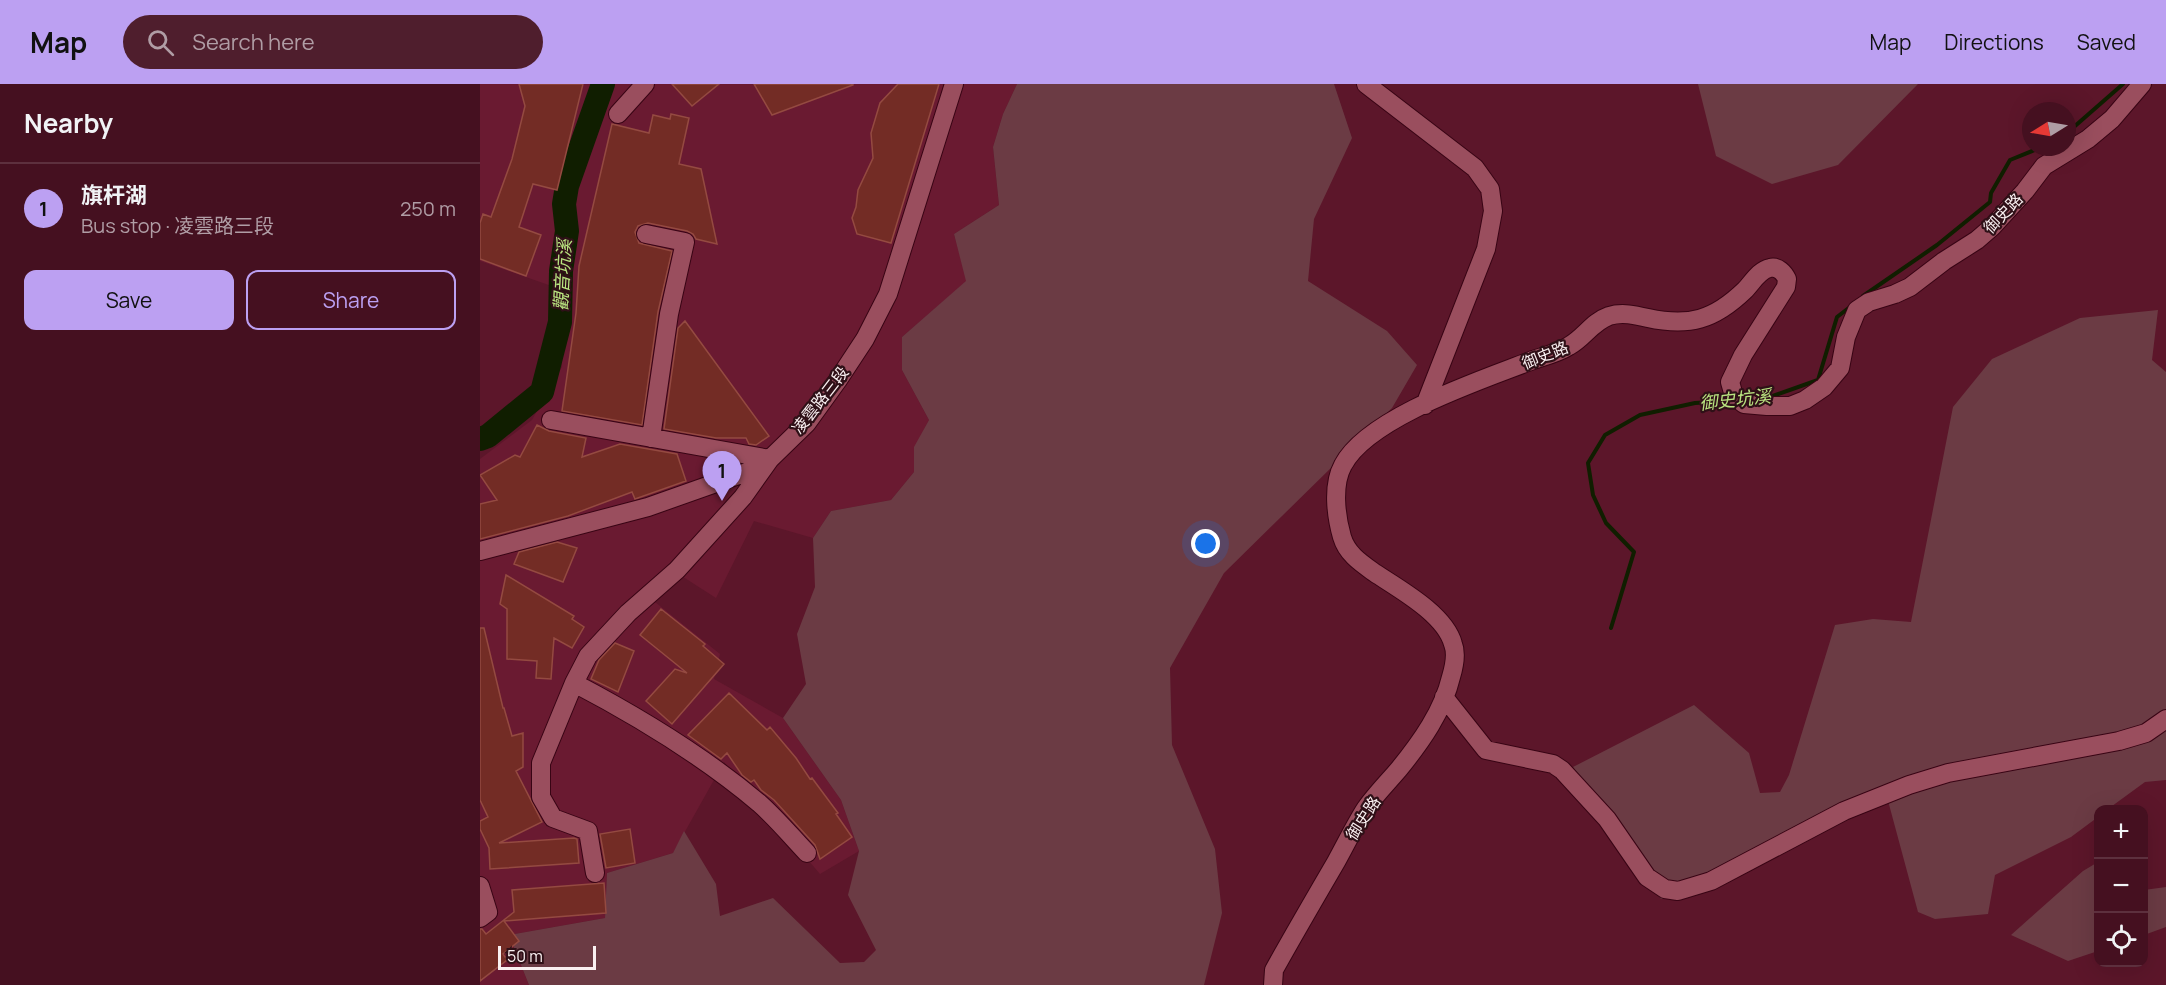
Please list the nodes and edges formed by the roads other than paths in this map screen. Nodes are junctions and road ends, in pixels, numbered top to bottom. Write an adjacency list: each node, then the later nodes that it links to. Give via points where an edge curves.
1 (645, 84): 5 (street)
2 (954, 84): 10 (street, 凌雲路三段, via 888,294 865,339 807,423)
3 (1366, 84): 7 (street, via 1475,168 1490,189 1493,211 1486,249)
4 (2146, 85): 7 (street, 御史路, via 2096,132 2044,166 1977,240 1910,287 1857,310 1840,368 1824,387 1805,400 1790,406 1739,400 1730,382 1786,287 1783,273 1770,268 1713,314 1695,322 1613,315 1599,320 1572,345)
5 (618, 114)
6 (646, 234): 9 (street, via 685,242 669,314)
7 (1425, 405): 13 (street, 御史路, via 1378,428 1342,466 1336,496 1337,520 1344,544 1354,558 1412,597 1450,634 1455,654)
8 (551, 420): 9 (street)
9 (651, 438): 10 (street)
10 (770, 459): 11 (street, 凌雲路三段, via 747,472 648,507); 12 (street, via 743,497 677,570 628,613 588,656)
11 (480, 551)
12 (574, 683): 15 (street, via 695,754 760,804); 16 (street, via 540,763 541,797 553,818 588,831)
13 (1444, 697): 14 (street, via 1486,750 1553,764 1562,770 1607,819 1647,877 1665,889 1678,891 1711,881 1844,811 1909,785 1948,773 2119,741 2146,733); 19 (street, 御史路, via 1428,730 1367,808 1274,970)
14 (2166, 719)
15 (807, 853)
16 (595, 873)
17 (480, 886): 18 (street, via 488,912)
18 (480, 918)
19 (1273, 985)

